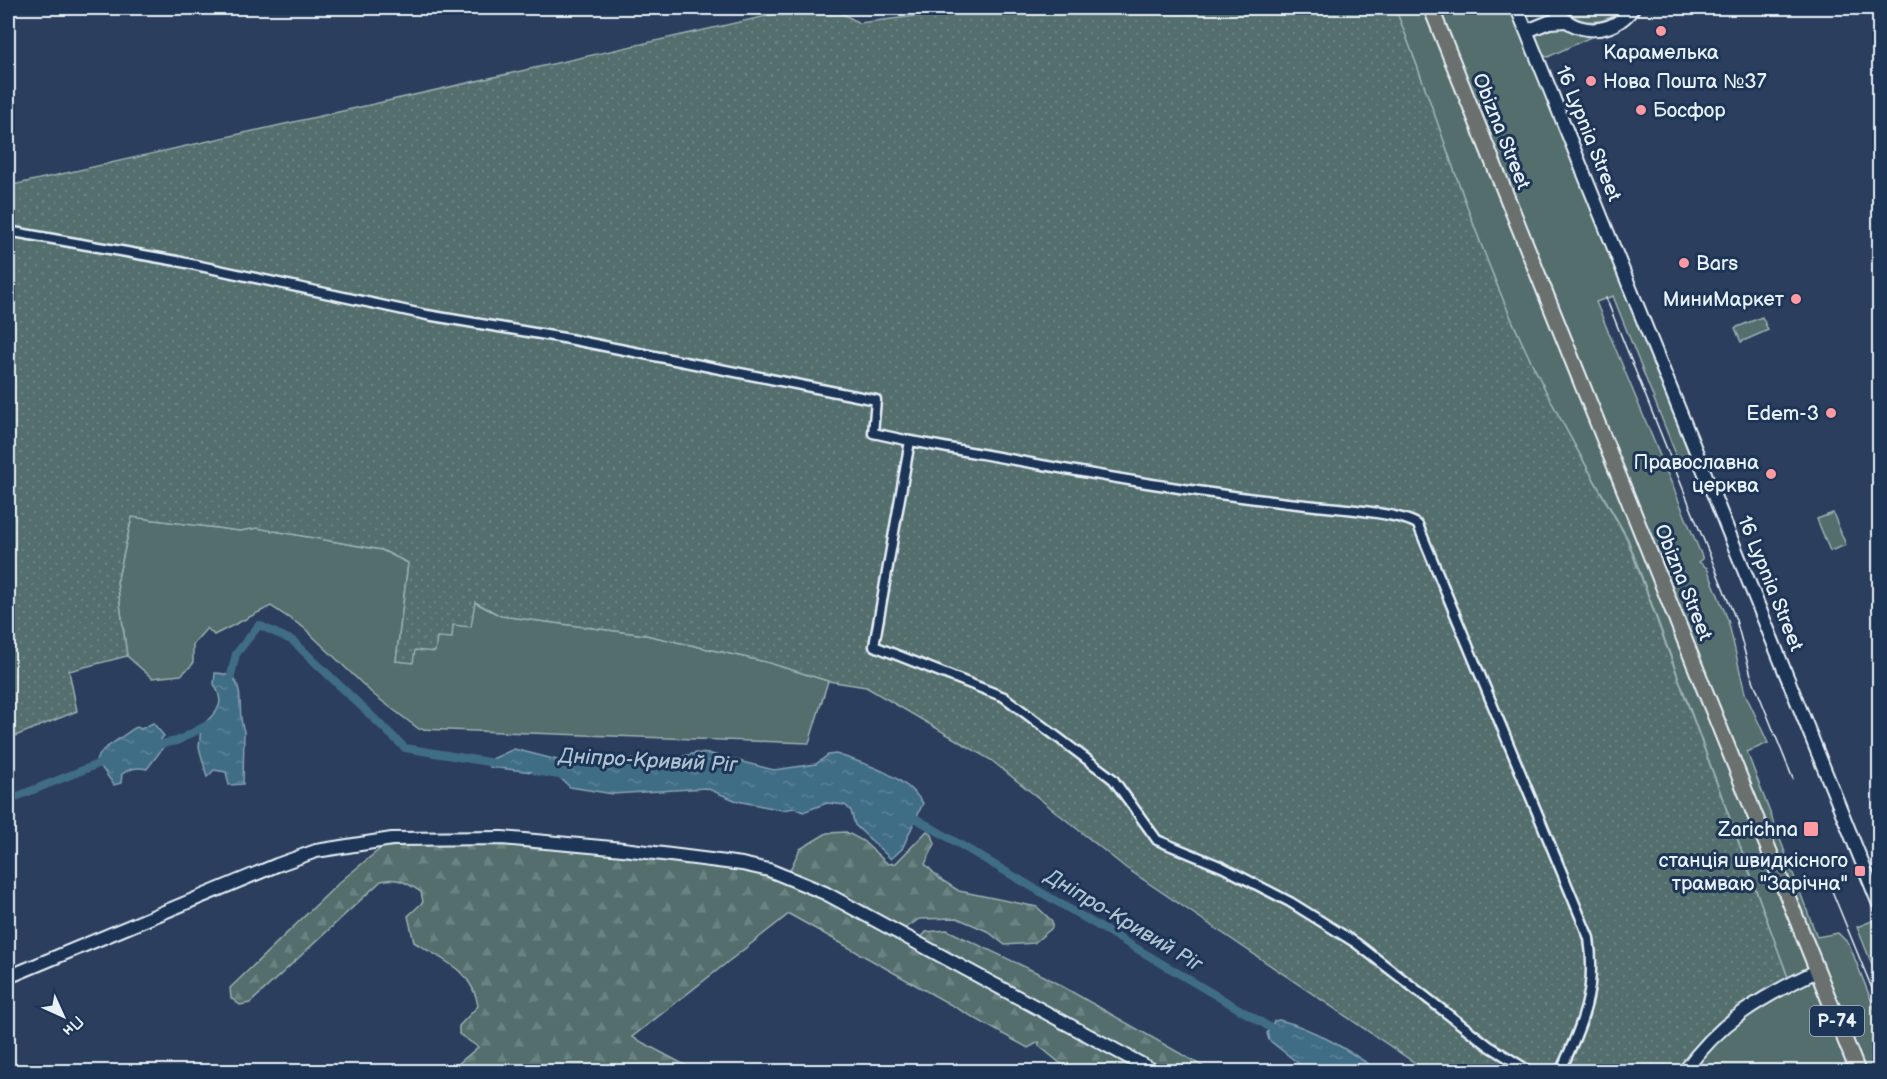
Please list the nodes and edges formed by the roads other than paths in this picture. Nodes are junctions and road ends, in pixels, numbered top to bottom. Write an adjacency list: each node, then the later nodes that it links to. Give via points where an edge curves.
1 (1431, 8): 11 (main road, Obizna Street / Р-74)
2 (1517, 8): 7 (main road, 16 Lypnia Street)
3 (1553, 8): 5 (main road); 6 (main road)
4 (1633, 8): 5 (main road, via 1623,19 1605,28 1585,29)
5 (1566, 21): 6 (main road)
6 (1543, 24): 7 (main road)
7 (1527, 31): 10 (main road, 16 Lypnia Street)
8 (8, 231): 9 (street, via 876,400 873,434)
9 (910, 441): 14 (street, via 874,646 1004,698 1113,779 1157,840 1280,897 1356,943 1489,1046); 15 (street, via 1197,491 1408,519 1418,525 1589,938 1589,1000)
10 (1880, 907)
11 (1817, 971): 16 (main road, via 1737,1015 1707,1042); 17 (main road, Obizna Street / Р-74)
12 (8, 977): 13 (main road, via 316,851 392,839 502,838 742,864 787,876)
13 (1156, 1071)
14 (1531, 1071)
15 (1560, 1071)
16 (1684, 1071)
17 (1858, 1071)

